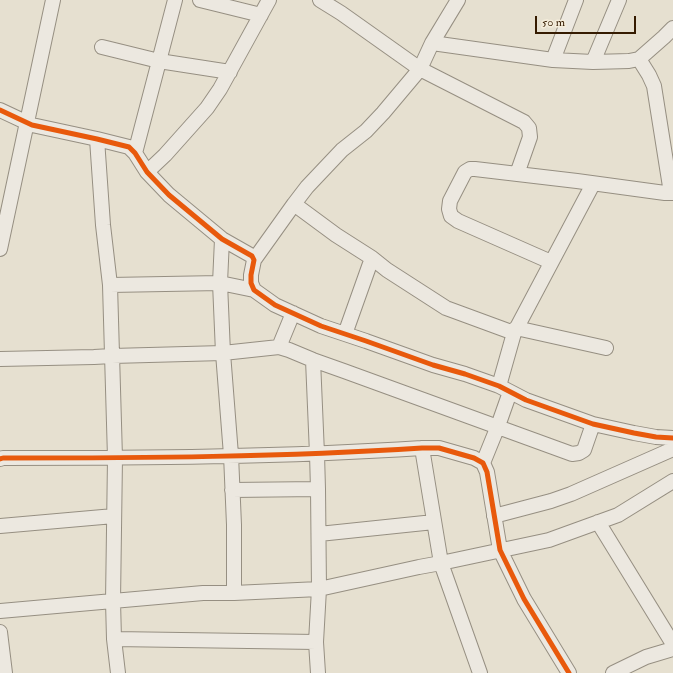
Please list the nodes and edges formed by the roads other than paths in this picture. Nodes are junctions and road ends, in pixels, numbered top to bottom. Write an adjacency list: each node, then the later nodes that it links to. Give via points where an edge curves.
1 (53, 0): 20 (street)
2 (175, 0): 15 (street)
3 (200, 0): 9 (street)
4 (269, 0): 9 (street)
5 (320, 0): 17 (street)
6 (458, 0): 11 (street)
7 (576, 0): 14 (street)
8 (618, 0): 16 (street)
9 (261, 15): 18 (street)
10 (673, 28): 13 (street)
11 (432, 43): 14 (street); 17 (street)
12 (102, 47): 15 (street)
13 (639, 59): 16 (street); 26 (street, via 654,86)
14 (553, 60): 16 (street)
15 (159, 61): 18 (street); 22 (street)
16 (593, 62)
17 (420, 69): 24 (street, via 524,122 529,128 530,137); 27 (street, via 383,113 342,150)
18 (230, 72): 23 (street, via 207,108)
19 (0, 110): 20 (street)
20 (26, 122): 21 (street); 29 (street)
21 (97, 139): 22 (street, via 129,148); 34 (street)
22 (135, 153): 23 (street)
23 (147, 172): 28 (street, via 169,195)
24 (517, 174): 25 (street); 32 (street, via 470,169 465,172 450,201 451,216)
25 (594, 184): 26 (street); 32 (street)
26 (672, 193)
27 (294, 204): 30 (street); 31 (street)
28 (222, 239): 31 (street, via 252,256); 33 (street)
29 (0, 249)
30 (372, 258): 37 (street, via 446,308); 38 (street)
31 (254, 260): 35 (street, via 251,275)
32 (551, 262): 37 (street)
33 (220, 283): 34 (street); 35 (street); 41 (street)
34 (110, 285): 42 (street)
35 (254, 290): 36 (street, via 275,305)
36 (293, 313): 38 (street); 39 (street)
37 (515, 330): 40 (street); 45 (street)
38 (345, 334): 45 (street)
39 (279, 347): 41 (street); 44 (street)
40 (606, 348)
41 (223, 352): 42 (street); 52 (street)
42 (112, 356): 43 (street); 53 (street)
43 (0, 359)
44 (313, 360): 47 (street); 51 (street)
45 (504, 389): 46 (street, via 526,400); 47 (street)
46 (593, 424): 47 (street, via 584,450 572,454); 48 (street)
47 (498, 426): 55 (street)
48 (673, 438)
49 (422, 448): 51 (street); 55 (street, via 438,448); 61 (street)
50 (673, 450): 60 (street, via 571,494)
51 (317, 454): 52 (street); 57 (street)
52 (231, 455): 53 (street); 58 (street)
53 (115, 458): 54 (street); 59 (street)
54 (0, 460)
55 (483, 463): 60 (street, via 487,472)
56 (673, 481): 62 (street, via 618,515)
57 (318, 489): 58 (street); 64 (street)
58 (232, 490): 68 (street)
59 (114, 516): 63 (street); 69 (street)
60 (494, 516): 65 (street)
61 (434, 522): 64 (street); 66 (street)
62 (598, 522): 65 (street, via 549,540); 74 (street)
63 (0, 526)
64 (319, 534): 67 (street)
65 (500, 550): 66 (street); 80 (street, via 524,599)
66 (441, 563): 67 (street); 79 (street)
67 (320, 589): 68 (street); 73 (street)
68 (234, 593): 69 (street, via 203,593)
69 (113, 601): 70 (street); 72 (street)
70 (0, 611)
71 (0, 632): 76 (street)
72 (114, 639): 73 (street); 77 (street)
73 (316, 642): 78 (street)
74 (673, 644)
75 (673, 649): 81 (street, via 646,657)
76 (5, 673)
77 (118, 673)
78 (318, 673)
79 (480, 673)
80 (569, 673)
81 (613, 673)

